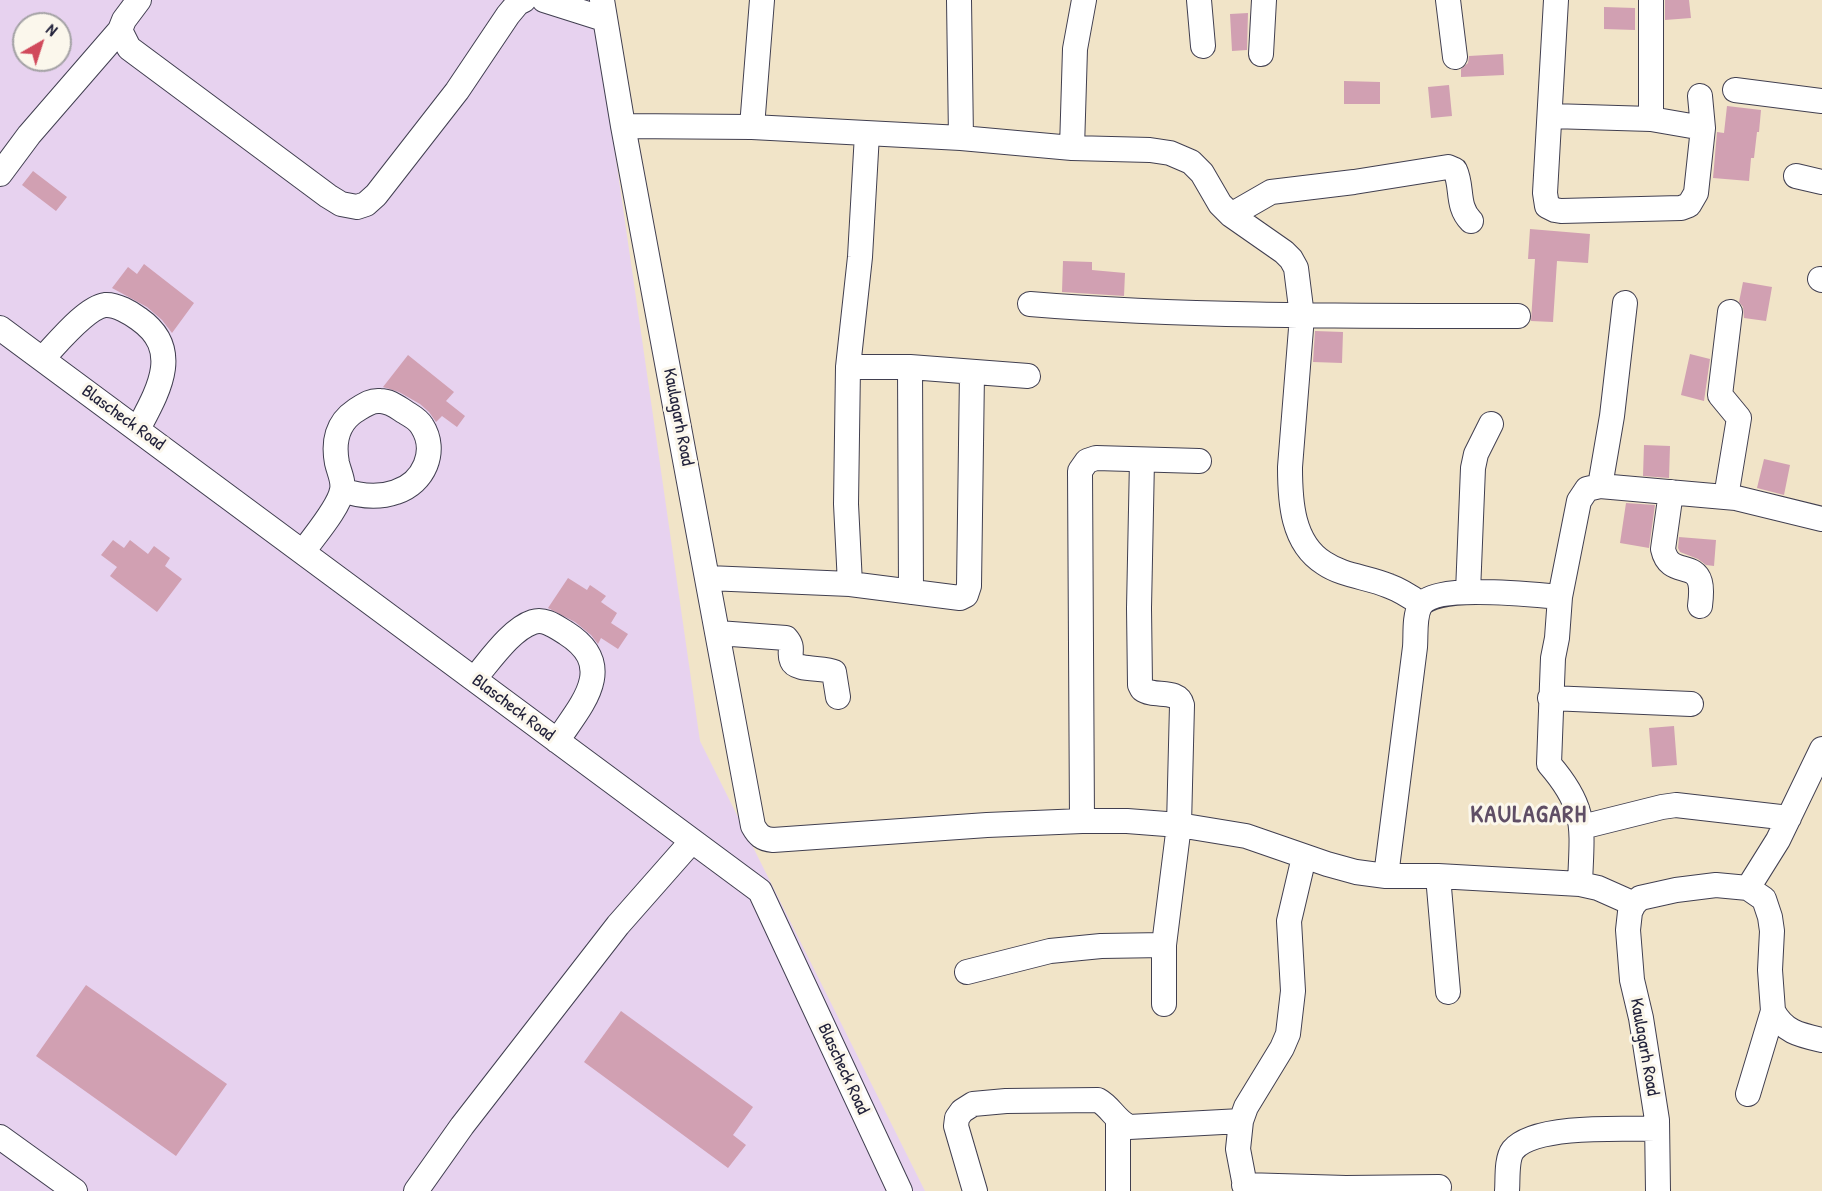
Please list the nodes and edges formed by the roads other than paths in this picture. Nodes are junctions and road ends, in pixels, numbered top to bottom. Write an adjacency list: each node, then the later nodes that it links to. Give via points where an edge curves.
1 (139, 0): 13 (street)
2 (524, 0): 13 (street, via 508,15 393,175 366,204 357,207 328,196 129,48)
3 (544, 0): 12 (street)
4 (762, 0): 23 (street)
5 (959, 0): 26 (street)
6 (1084, 0): 27 (street, via 1075,50)
7 (1199, 0): 14 (street)
8 (1264, 0): 15 (street)
9 (1448, 0): 16 (street)
10 (1556, 0): 20 (street)
11 (1651, 0): 21 (street)
12 (603, 10): 22 (street, Kaulagarh Road)
13 (120, 30): 28 (street, via 28,135)
14 (1203, 46)
15 (1262, 54)
16 (1455, 57)
17 (1735, 90): 19 (street)
18 (1700, 96): 24 (street)
19 (1822, 101)
20 (1551, 116): 21 (street); 24 (street, via 1545,199 1547,206 1562,211 1689,205 1696,193)
21 (1651, 119): 24 (street)
22 (623, 126): 23 (street); 54 (street, Kaulagarh Road)
23 (752, 127): 25 (street)
24 (1703, 128)
25 (867, 134): 26 (street); 40 (street, via 860,257)
26 (961, 138): 27 (street)
27 (1072, 148): 31 (street, via 1170,153 1191,162 1202,173)
28 (5, 168)
29 (1796, 176): 30 (street)
30 (1822, 182)
31 (1231, 215): 32 (street, via 1271,192 1448,167 1458,176 1461,207); 36 (street, via 1291,259 1296,268)
32 (1471, 221)
33 (1625, 303): 48 (street)
34 (1030, 304): 36 (street, via 1117,311)
35 (1730, 312): 51 (street, via 1720,395 1739,418)
36 (1302, 316): 37 (street); 59 (street, via 1290,467 1290,492 1298,531 1313,555 1325,564 1388,585)
37 (1518, 316)
38 (0, 328): 39 (street, Blascheck Road)
39 (42, 359): 45 (street, Blascheck Road); 45 (street, via 77,323 105,305 125,310 141,320 160,339 164,355 159,384)
40 (848, 367): 41 (street); 55 (street, via 846,504)
41 (910, 367): 42 (street); 56 (street)
42 (972, 373): 43 (street); 56 (street, via 968,591 960,598)
43 (1028, 376)
44 (1491, 424): 57 (street, via 1473,468)
45 (138, 429): 53 (street, Blascheck Road)
46 (1142, 460): 47 (street); 69 (street, via 1096,458 1084,465 1079,478); 70 (street, via 1140,685 1147,693 1176,695 1181,699)
47 (1199, 461)
48 (1600, 486): 50 (street); 58 (street, via 1587,489 1579,501)
49 (342, 490): 49 (street, via 336,443 340,424 346,417 376,400 391,403 417,420 430,449 429,459 416,479 396,493 356,495); 53 (street)
50 (1671, 492): 51 (street); 60 (street, via 1663,549 1669,563 1694,573 1700,580)
51 (1726, 497): 52 (street)
52 (1822, 519)
53 (303, 552): 62 (street, Blascheck Road)
54 (708, 578): 55 (street); 61 (street, Kaulagarh Road)
55 (850, 584): 56 (street)
56 (911, 592)
57 (1468, 592): 58 (street); 59 (street, via 1438,595)
58 (1560, 597): 64 (street)
59 (1421, 604): 74 (street)
60 (1700, 606)
61 (718, 633): 63 (street, via 786,638 792,662 834,672); 69 (street, Kaulagarh Road, via 753,826 765,839)
62 (474, 679): 66 (street, Blascheck Road); 66 (street, via 517,632 535,621 544,621 569,635 592,660 592,683)
63 (838, 697)
64 (1550, 698): 65 (street); 71 (street, via 1549,764 1577,805)
65 (1691, 704)
66 (557, 741): 72 (street, Blascheck Road)
67 (1820, 761): 68 (street)
68 (1789, 818): 71 (street, via 1676,805); 77 (street)
69 (1082, 820): 70 (street)
70 (1179, 825): 73 (street, via 1246,836); 79 (street)
71 (1582, 827): 76 (street)
72 (692, 841): 93 (street, via 618,925); 94 (street, Blascheck Road, via 760,891)
73 (1304, 856): 74 (street, via 1356,872); 86 (street, via 1289,921 1293,992 1288,1034)
74 (1386, 876): 75 (street)
75 (1438, 876): 76 (street); 81 (street)
76 (1580, 884): 78 (street)
77 (1748, 888): 78 (street, via 1716,885 1676,890 1640,898); 83 (street, via 1764,899 1770,917)
78 (1634, 904): 88 (street, Kaulagarh Road, via 1628,930 1632,980)
79 (1164, 945): 80 (street, via 1050,951); 82 (street)
80 (967, 972)
81 (1448, 992)
82 (1164, 1004)
83 (1773, 1011): 84 (street, via 1789,1030); 85 (street)
84 (1822, 1040)
85 (1748, 1094)
86 (1241, 1121): 87 (street, via 1129,1127); 91 (street, via 1238,1149)
87 (1118, 1122): 95 (street, via 1098,1100 973,1104 962,1111 956,1126); 96 (street)
88 (1657, 1129): 97 (street, via 1560,1131 1527,1141 1511,1154); 98 (street, Kaulagarh Road)
89 (0, 1137): 92 (street)
90 (1439, 1187): 91 (street)
91 (1245, 1188)
92 (75, 1191)
93 (416, 1191)
94 (900, 1191)
95 (975, 1191)
96 (1118, 1191)
97 (1507, 1191)
98 (1658, 1191)

